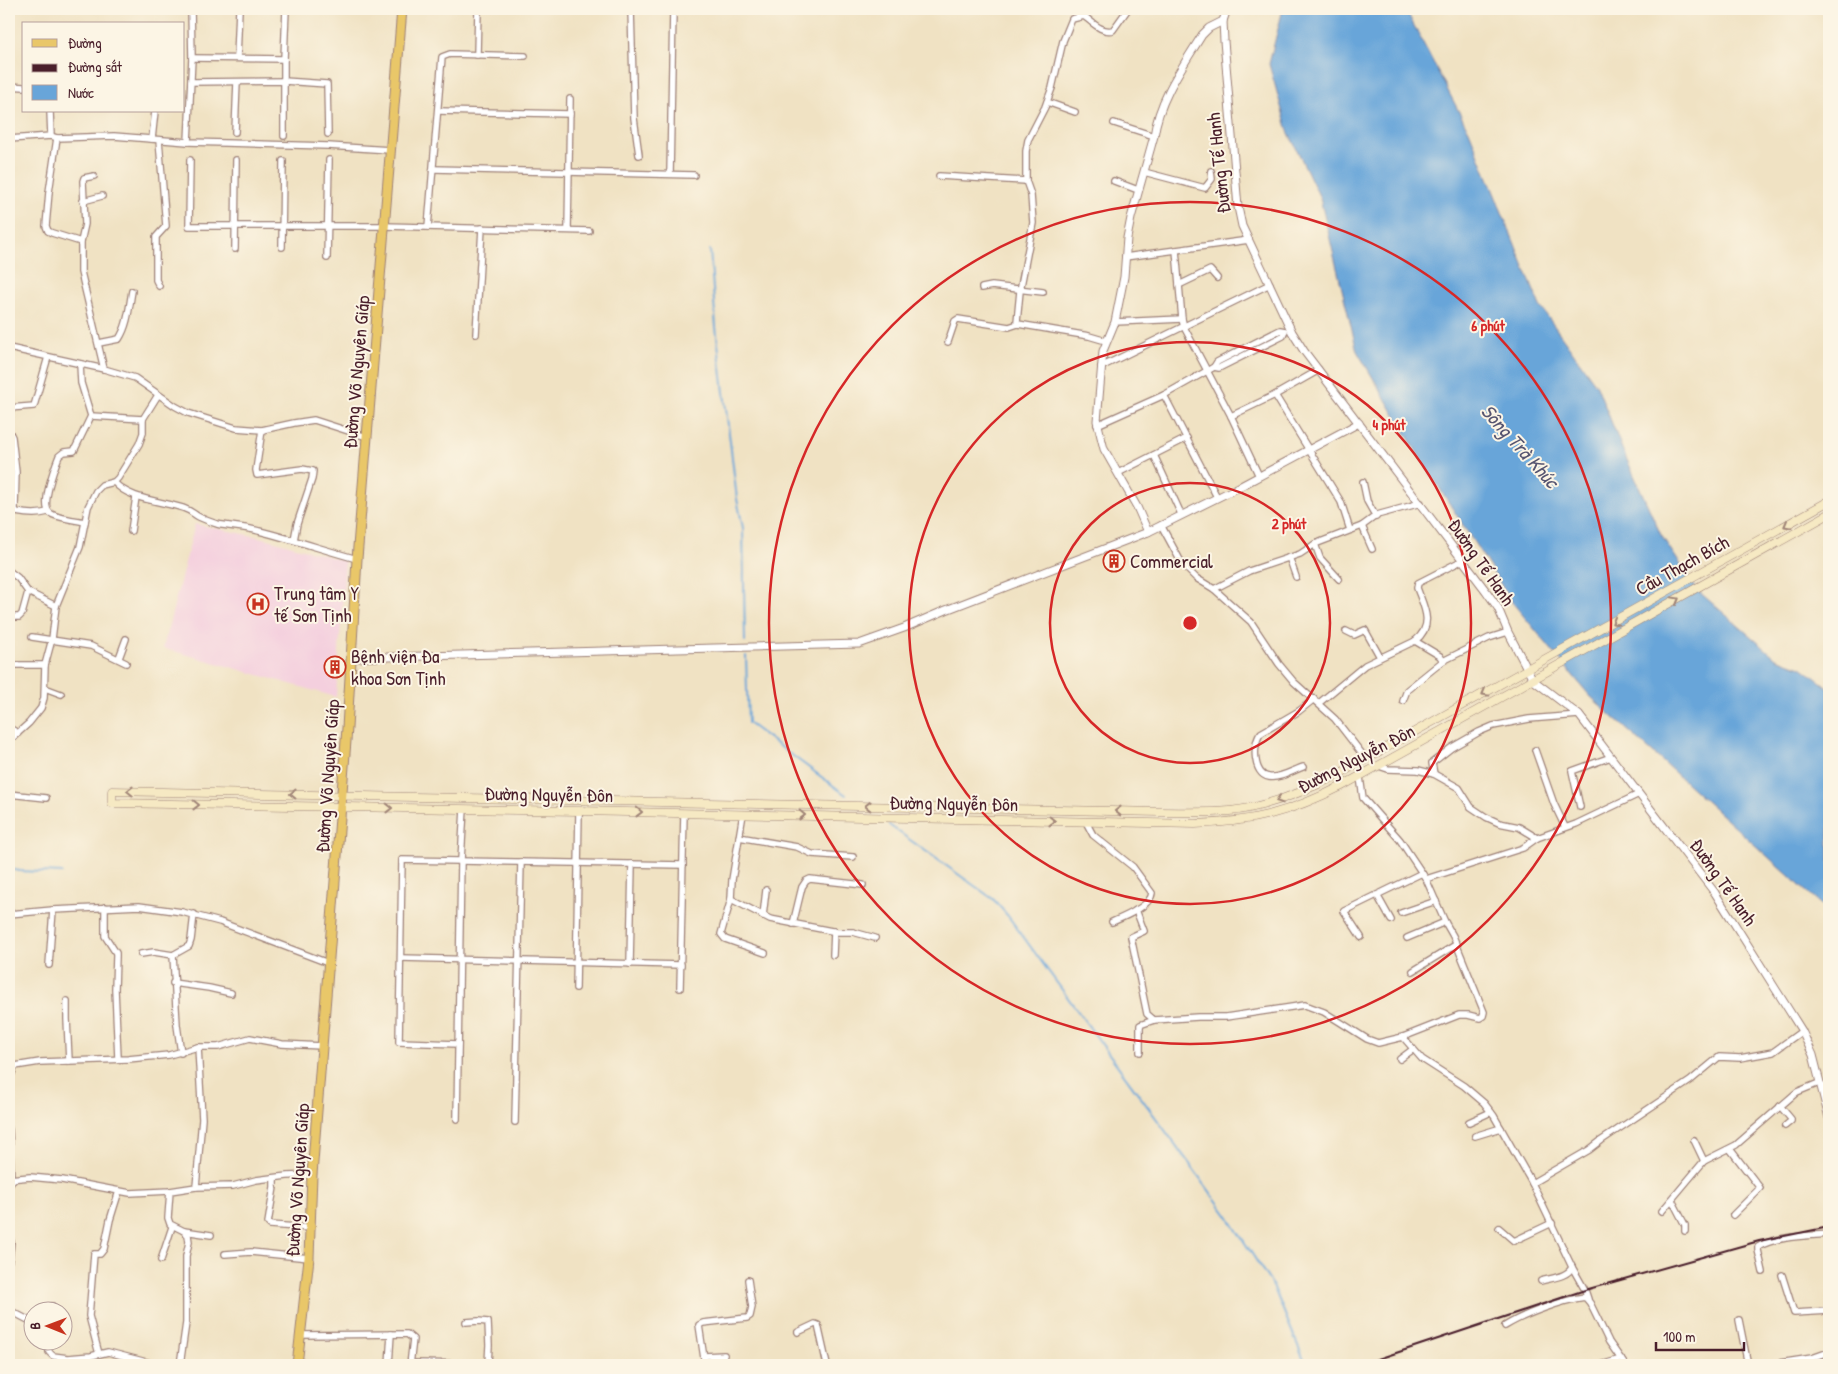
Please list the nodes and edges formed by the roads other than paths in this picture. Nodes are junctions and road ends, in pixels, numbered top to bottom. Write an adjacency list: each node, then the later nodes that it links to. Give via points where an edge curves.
1 (191, 9): 13 (street)
2 (238, 9): 14 (street)
3 (286, 9): 15 (street)
4 (402, 9): 38 (main road, Đường Võ Nguyên Giáp)
5 (478, 9): 11 (street)
6 (631, 9): 39 (street, via 634,118)
7 (673, 9): 48 (street)
8 (1128, 9): 22 (street, via 1113,30 1108,31 1084,16 1072,19 1063,40)
9 (1227, 9): 10 (street, Đường Tế Hanh)
10 (1223, 21): 32 (street, via 1209,28 1189,56 1168,94); 65 (street, Đường Tế Hanh, via 1238,207)
11 (477, 54): 12 (street); 23 (street, via 442,57)
12 (525, 56)
13 (192, 58): 14 (street); 16 (street)
14 (237, 58): 15 (street)
15 (284, 59): 18 (street)
16 (190, 82): 17 (street); 37 (street)
17 (237, 82): 18 (street); 29 (street)
18 (284, 82): 30 (street, via 327,84); 31 (street)
19 (9, 86): 20 (street)
20 (22, 87)
21 (570, 99): 27 (street)
22 (1047, 102): 26 (street); 52 (street, via 1028,140)
23 (438, 111): 27 (street); 44 (street)
24 (50, 112): 33 (street)
25 (155, 112): 35 (street)
26 (1075, 112)
27 (570, 114): 46 (street)
28 (1114, 123): 32 (street)
29 (235, 132)
30 (328, 134)
31 (284, 136)
32 (1154, 136): 47 (street)
33 (54, 137): 34 (street); 35 (street); 66 (street, via 46,226 52,233)
34 (9, 139)
35 (152, 139): 36 (street)
36 (159, 140): 37 (street); 75 (street, via 166,226 156,237 156,280)
37 (188, 142): 38 (street)
38 (390, 150): 60 (main road, Đường Võ Nguyên Giáp)
39 (639, 155)
40 (190, 160): 57 (street, via 189,226)
41 (236, 160): 57 (street)
42 (329, 160): 59 (street)
43 (283, 161): 58 (street)
44 (434, 168): 46 (street); 61 (street)
45 (1211, 171): 47 (street, via 1212,179 1205,188)
46 (570, 172): 48 (street); 63 (street)
47 (1144, 172): 54 (street)
48 (670, 174): 49 (street)
49 (694, 175)
50 (94, 176): 56 (street, via 84,178)
51 (939, 176): 52 (street)
52 (1026, 181): 77 (street, via 1031,195 1033,223)
53 (1114, 181): 54 (street)
54 (1138, 190): 70 (street)
55 (102, 196): 56 (street)
56 (84, 201): 66 (street)
57 (235, 226): 58 (street); 68 (street)
58 (282, 226): 59 (street); 67 (street)
59 (328, 226): 60 (street); 71 (street)
60 (384, 226): 61 (street); 107 (main road, Đường Võ Nguyên Giáp)
61 (428, 227): 62 (street)
62 (482, 228): 63 (street); 85 (street)
63 (568, 230): 64 (street)
64 (589, 231)
65 (1249, 240): 69 (street); 73 (street, Đường Tế Hanh)
66 (82, 242): 88 (street, via 81,272)
67 (282, 248)
68 (234, 249)
69 (1176, 250): 70 (street); 74 (street)
70 (1125, 256): 81 (street)
71 (327, 258)
72 (1217, 278): 74 (street, via 1210,270)
73 (1270, 284): 83 (street); 84 (street, Đường Tế Hanh)
74 (1179, 285): 80 (street)
75 (159, 286)
76 (982, 288): 77 (street, via 992,286)
77 (1020, 290): 79 (street); 82 (street)
78 (132, 291): 88 (street, via 121,336)
79 (1043, 292)
80 (1182, 318): 81 (street); 83 (street)
81 (1115, 322): 86 (street)
82 (1018, 324): 86 (street); 87 (street, via 1009,327 958,320)
83 (1184, 328): 92 (street); 95 (street)
84 (1287, 330): 94 (street, Đường Tế Hanh); 95 (street, via 1280,330 1217,362)
85 (476, 334)
86 (1106, 341): 92 (street)
87 (948, 342)
88 (99, 343): 93 (street)
89 (9, 348): 90 (street)
90 (48, 357): 91 (street); 99 (street, via 34,406)
91 (80, 364): 93 (street); 100 (street, via 81,383)
92 (1101, 367): 104 (street)
93 (104, 369): 96 (street, via 135,378)
94 (1318, 370): 98 (street); 103 (street, Đường Tế Hanh)
95 (1208, 371): 97 (street); 101 (street)
96 (158, 395): 102 (street); 105 (street, via 205,419 236,428)
97 (1164, 395): 104 (street); 108 (street)
98 (1275, 395): 101 (street); 109 (street)
99 (9, 408)
100 (91, 416): 102 (street); 119 (street, via 74,452 64,452 59,456 47,495)
101 (1231, 416): 112 (street)
102 (143, 419): 113 (street, via 143,433 138,444)
103 (1359, 423): 109 (street); 118 (street, Đường Tế Hanh)
104 (1097, 425): 111 (street, via 1104,449)
105 (262, 430): 107 (street, via 314,420); 129 (street, via 257,475 302,469 313,471)
106 (9, 431): 119 (street, via 16,472 16,512)
107 (367, 437): 133 (main road, Đường Võ Nguyên Giáp)
108 (1187, 438): 110 (street); 116 (street)
109 (1310, 450): 112 (street); 126 (street, via 1341,502)
110 (1154, 455): 111 (street); 120 (street)
111 (1118, 473): 128 (street)
112 (1259, 476): 116 (street)
113 (114, 482): 115 (street, via 118,488); 123 (street, via 102,485 96,491)
114 (1363, 482): 122 (street, via 1367,501)
115 (136, 497): 127 (street); 129 (street, via 185,508 197,517 220,524)
116 (1217, 497): 120 (street)
117 (1829, 501): 155 (main road, Cầu Thạch Bích, one-way to 155)
118 (1420, 503): 122 (street); 134 (street, Đường Tế Hanh)
119 (48, 512): 123 (street)
120 (1181, 514): 124 (street)
121 (1829, 514): 156 (main road, Cầu Thạch Bích, one-way to 121)
122 (1376, 517): 125 (street)
123 (84, 522): 140 (street, via 80,547)
124 (1161, 525): 128 (street); 138 (street, via 1188,570)
125 (1362, 526): 126 (street); 131 (street)
126 (1350, 530): 130 (street)
127 (131, 531)
128 (1148, 532): 150 (street, via 859,644)
129 (294, 540): 133 (street)
130 (1316, 544): 132 (street); 137 (street, via 1320,558)
131 (1372, 549)
132 (1289, 558): 136 (street); 138 (street, via 1249,571)
133 (357, 559): 150 (main road, Đường Võ Nguyên Giáp)
134 (1462, 560): 143 (street, Đường Tế Hanh, via 1498,608); 147 (street, via 1418,583 1427,627)
135 (9, 571): 139 (street)
136 (1296, 577)
137 (1339, 579)
138 (1214, 589): 159 (street, via 1251,622 1279,664)
139 (28, 592): 140 (street); 141 (street, via 22,614)
140 (56, 606): 145 (street)
141 (9, 617)
142 (1346, 631): 148 (street, via 1354,634 1365,630)
143 (1508, 632): 151 (street); 155 (street, Đường Tế Hanh)
144 (32, 637): 145 (street)
145 (52, 639): 149 (street, via 91,646); 154 (street)
146 (126, 639): 149 (street)
147 (1416, 641): 148 (street); 151 (street)
148 (1380, 657): 159 (street)
149 (120, 658): 152 (street)
150 (352, 658): 175 (main road, Đường Võ Nguyên Giáp)
151 (1443, 661): 160 (street, via 1407,690)
152 (126, 663)
153 (9, 665): 154 (street)
154 (46, 665): 157 (street)
155 (1528, 670): 156 (street, Đường Tế Hanh); 166 (main road, Đường Nguyễn Đôn, one-way to 166)
156 (1533, 680): 161 (street, Đường Tế Hanh); 169 (main road, Đường Nguyễn Đôn)
157 (45, 688): 158 (street); 163 (street, via 40,708)
158 (61, 694)
159 (1316, 701): 168 (street, via 1335,719); 170 (street, via 1261,734 1256,745 1257,766 1267,777)
160 (1403, 701)
161 (1579, 715): 167 (street, Đường Tế Hanh); 171 (street, via 1528,719 1487,728 1434,760)
162 (9, 728): 163 (street)
163 (18, 733): 164 (street)
164 (9, 741)
165 (1535, 750): 190 (street)
166 (1373, 755): 168 (main road, Đường Nguyễn Đôn); 169 (street)
167 (1611, 757): 174 (street, Đường Tế Hanh); 183 (street, via 1572,771)
168 (1366, 759): 182 (main road, Đường Nguyễn Đôn, one-way to 182, via 1316,786 1272,802 1232,811)
169 (1379, 766): 171 (street); 172 (main road, Đường Nguyễn Đôn)
170 (1303, 767)
171 (1434, 774): 192 (street, via 1459,788 1471,807 1486,817 1519,827)
172 (1360, 776): 189 (main road, Đường Nguyễn Đôn, via 1304,804 1250,820 1195,824); 199 (street, via 1363,798 1400,840)
173 (9, 794): 177 (street)
174 (1639, 794): 190 (street); 241 (street, Đường Tế Hanh, via 1714,893)
175 (342, 795): 176 (main road, Đường Nguyễn Đôn); 181 (main road, Đường Võ Nguyên Giáp); 181 (main road, Đường Nguyễn Đôn, one-way to 181, via 112,791 112,803)
176 (464, 797): 178 (main road, Đường Nguyễn Đôn); 184 (street)
177 (46, 798)
178 (580, 800): 179 (main road, Đường Nguyễn Đôn); 185 (street)
179 (684, 802): 180 (main road, Đường Nguyễn Đôn); 186 (street)
180 (744, 803): 182 (main road, Đường Nguyễn Đôn, one-way to 180); 187 (street)
181 (341, 807): 184 (main road, Đường Nguyễn Đôn, one-way to 184); 229 (main road, Đường Võ Nguyên Giáp)
182 (930, 807): 188 (street)
183 (1580, 807)
184 (464, 810): 185 (main road, Đường Nguyễn Đôn); 194 (street)
185 (580, 810): 186 (main road, Đường Nguyễn Đôn, one-way to 186); 196 (street)
186 (684, 813): 187 (main road, Đường Nguyễn Đôn); 198 (street)
187 (743, 814): 188 (main road, Đường Nguyễn Đôn, one-way to 188); 191 (street)
188 (929, 818): 189 (main road, Đường Nguyễn Đôn, one-way to 189)
189 (1086, 822): 208 (street, via 1093,835 1132,867 1152,890 1150,900)
190 (1565, 828): 192 (street)
191 (739, 837): 193 (street, via 797,847 812,854); 204 (street)
192 (1536, 838): 200 (street, via 1523,848)
193 (853, 858)
194 (461, 860): 195 (street); 226 (street, via 402,860); 227 (street)
195 (522, 862): 196 (street); 228 (street)
196 (578, 863): 197 (street); 230 (street)
197 (632, 864): 198 (street); 232 (street)
198 (683, 865): 233 (street)
199 (1422, 873): 200 (street); 203 (street)
200 (1426, 879): 205 (street)
201 (862, 885): 216 (street, via 810,879 802,887)
202 (766, 890): 212 (street)
203 (1377, 895): 213 (street); 218 (street, via 1344,911)
204 (731, 899): 212 (street); 222 (street, via 722,938)
205 (1436, 901): 209 (street); 215 (street)
206 (105, 907): 207 (street); 211 (street, via 139,906); 249 (street, via 105,936 116,952)
207 (53, 910): 210 (street); 231 (street)
208 (1136, 910): 214 (street); 240 (street, via 1144,931 1131,936 1147,1014)
209 (1401, 913)
210 (9, 914)
211 (194, 914): 224 (street, via 189,946); 229 (street)
212 (763, 916): 216 (street)
213 (1391, 920)
214 (1112, 922)
215 (1445, 922): 220 (street); 221 (street)
216 (793, 924): 217 (street)
217 (834, 931): 219 (street); 225 (street)
218 (1361, 937)
219 (875, 938)
220 (1407, 938)
221 (1457, 944): 234 (street); 242 (street, via 1483,1016 1459,1015)
222 (765, 953)
223 (140, 954): 224 (street)
224 (173, 955): 235 (street)
225 (833, 955)
226 (401, 958): 227 (street); 243 (street, via 399,1042)
227 (460, 961): 228 (street); 243 (street)
228 (520, 962): 230 (street); 259 (street)
229 (328, 963): 244 (main road, Đường Võ Nguyên Giáp)
230 (577, 963): 232 (street); 236 (street)
231 (49, 964)
232 (630, 964): 233 (street)
233 (681, 965): 237 (street)
234 (1413, 971)
235 (173, 983): 238 (street); 248 (street)
236 (576, 988)
237 (680, 988)
238 (231, 993)
239 (68, 1001): 251 (street)
240 (1154, 1020): 242 (street, via 1226,1017 1305,1005 1324,1012 1375,1042); 247 (street, via 1140,1025)
241 (1802, 1030): 254 (street, Đường Tế Hanh); 271 (street, via 1773,1052 1740,1058 1719,1057 1690,1081 1590,1150)
242 (1403, 1037): 246 (street)
243 (458, 1044): 258 (street)
244 (322, 1046): 245 (street, via 250,1038 218,1047); 268 (main road, Đường Võ Nguyên Giáp)
245 (198, 1047): 248 (street); 272 (street, via 202,1119)
246 (1412, 1050): 250 (street); 256 (street, via 1464,1086)
247 (1140, 1052)
248 (181, 1053): 249 (street)
249 (118, 1058): 251 (street)
250 (1400, 1059)
251 (69, 1060): 252 (street)
252 (12, 1066): 253 (street)
253 (9, 1080)
254 (1819, 1083): 255 (street, via 1797,1092); 257 (street, Đường Tế Hanh)
255 (1780, 1106): 261 (street, via 1791,1119); 266 (street)
256 (1491, 1112): 260 (street); 262 (street)
257 (1829, 1118)
258 (457, 1119)
259 (515, 1122)
260 (1470, 1122)
261 (1785, 1126)
262 (1501, 1128): 264 (street); 271 (street)
263 (9, 1130): 270 (street)
264 (1475, 1136)
265 (1694, 1140): 267 (street)
266 (1730, 1149): 267 (street); 277 (street, via 1760,1188)
267 (1704, 1161): 275 (street)
268 (312, 1175): 269 (street); 280 (main road, Đường Võ Nguyên Giáp)
269 (274, 1178): 272 (street, via 233,1186); 280 (street, via 268,1223)
270 (10, 1181): 273 (street, via 30,1177)
271 (1532, 1183): 278 (street)
272 (196, 1187): 274 (street)
273 (119, 1191): 274 (street); 308 (street, via 104,1249 100,1254 94,1254 90,1316)
274 (170, 1191): 279 (street, via 168,1218)
275 (1672, 1200): 276 (street); 283 (street)
276 (1662, 1211)
277 (1733, 1215)
278 (1552, 1223): 281 (street, via 1516,1241); 291 (street)
279 (172, 1227): 282 (street); 290 (street)
280 (310, 1228): 288 (main road, Đường Võ Nguyên Giáp)
281 (1499, 1228)
282 (184, 1231): 285 (street); 316 (street, via 189,1242 186,1323)
283 (1685, 1231)
284 (1829, 1234): 292 (street, via 1764,1244 1758,1248)
285 (211, 1235)
286 (9, 1236): 289 (street)
287 (225, 1254): 288 (street, via 251,1252)
288 (309, 1258): 305 (main road, Đường Võ Nguyên Giáp)
289 (9, 1260)
290 (161, 1260)
291 (1572, 1267): 295 (street, via 1569,1272); 296 (street)
292 (1763, 1272)
293 (1782, 1275): 298 (street, via 1794,1313)
294 (748, 1280): 310 (street, via 750,1316 699,1325)
295 (1542, 1281)
296 (1588, 1299): 302 (street, via 1583,1297 1539,1311); 311 (street)
297 (9, 1310): 299 (street)
298 (1829, 1311)
299 (22, 1317)
300 (1739, 1320): 324 (street)
301 (466, 1322): 314 (street, via 488,1322)
302 (1505, 1326)
303 (798, 1332): 321 (street, via 818,1324)
304 (391, 1334): 305 (street); 313 (street, via 407,1334 413,1339); 318 (street)
305 (301, 1335): 317 (main road, Đường Võ Nguyên Giáp)
306 (49, 1352): 308 (street, via 53,1356 68,1358)
307 (1829, 1352): 312 (street)
308 (99, 1354): 315 (street, via 108,1352)
309 (724, 1355): 310 (street)
310 (704, 1356): 320 (street)
311 (1621, 1359): 322 (street); 323 (street)
312 (1797, 1363): 325 (street)
313 (411, 1364): 314 (street)
314 (488, 1364): 319 (street)
315 (158, 1365)
316 (180, 1365)
317 (297, 1365)
318 (389, 1365)
319 (529, 1365)
320 (705, 1365)
321 (827, 1365)
322 (1601, 1365)
323 (1625, 1365)
324 (1748, 1365)
325 (1765, 1365)

